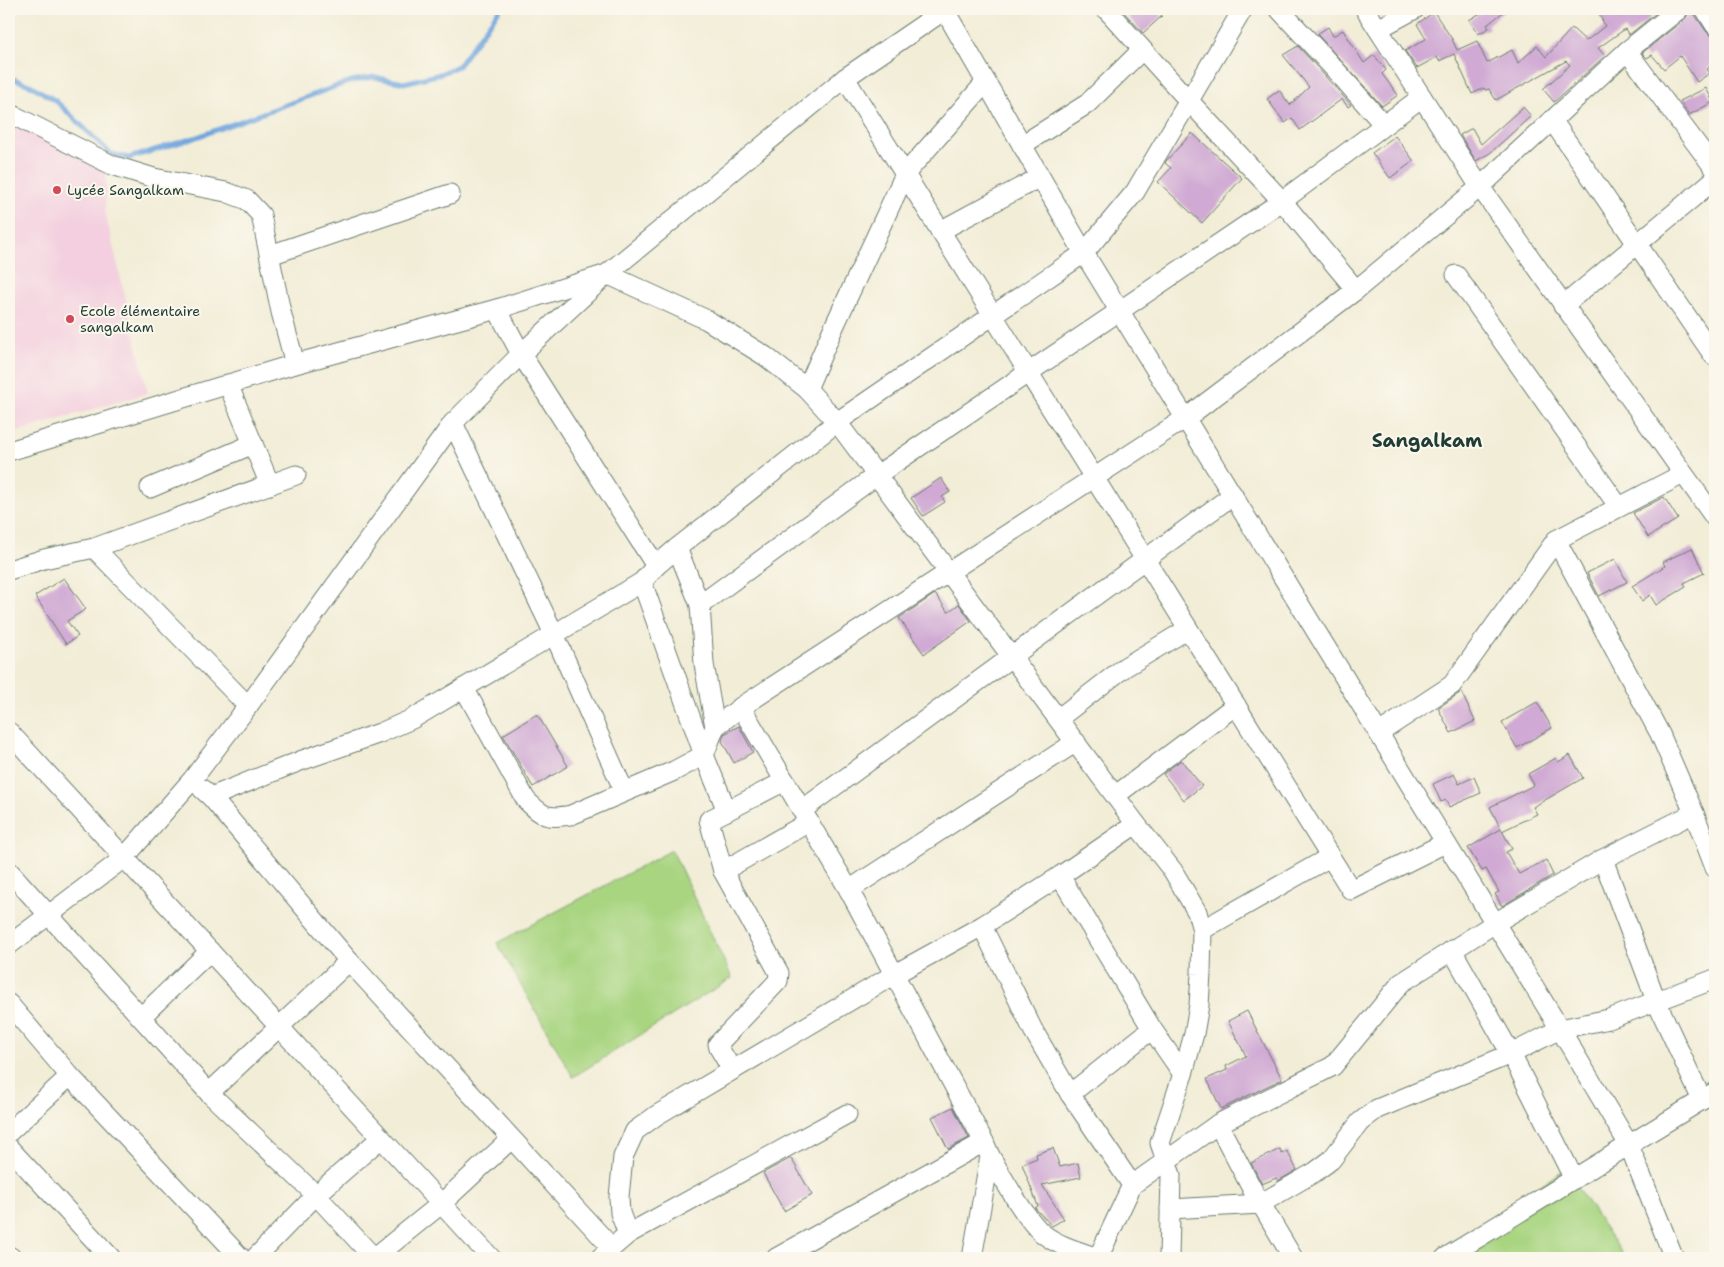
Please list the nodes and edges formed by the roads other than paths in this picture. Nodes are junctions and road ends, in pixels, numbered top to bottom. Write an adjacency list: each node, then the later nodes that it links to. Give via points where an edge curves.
1 (945, 9): 14 (street); 15 (street)
2 (1106, 9): 12 (street)
3 (1243, 9): 17 (street)
4 (1279, 9): 20 (street)
5 (1365, 9): 11 (street)
6 (1415, 9): 11 (street)
7 (1679, 9): 9 (street)
8 (1705, 9): 10 (street)
9 (1656, 16): 13 (street)
10 (1715, 25)
11 (1378, 28): 16 (street)
12 (1142, 50): 17 (street); 21 (street, via 1087,104)
13 (1627, 51): 19 (street); 22 (street)
14 (845, 78): 23 (street); 33 (street)
15 (986, 82): 21 (street); 23 (street)
16 (1422, 97): 20 (street); 26 (street)
17 (1188, 102): 28 (street); 31 (street, via 1135,192)
18 (9, 114): 32 (street, via 112,165 247,200 261,215)
19 (1552, 120): 26 (street); 30 (street)
20 (1384, 125): 28 (street)
21 (1022, 146): 24 (street)
22 (1715, 169)
23 (905, 174): 29 (street); 45 (street)
24 (1040, 177): 29 (street); 31 (street)
25 (1715, 180): 30 (street)
26 (1480, 187): 35 (street); 36 (street)
27 (450, 194): 32 (street)
28 (1282, 201): 35 (street); 38 (street)
29 (940, 231): 39 (street)
30 (1637, 244): 36 (street); 41 (street)
31 (1084, 253): 38 (street); 39 (street)
32 (270, 255): 42 (street)
33 (607, 274): 37 (street); 40 (street); 45 (street, via 707,320 766,356)
34 (1456, 275): 58 (street)
35 (1356, 290): 46 (street)
36 (1563, 306): 51 (street)
37 (497, 309): 40 (street); 42 (street)
38 (1120, 311): 43 (street); 46 (street)
39 (993, 315): 43 (street); 47 (street)
40 (521, 354): 48 (street); 64 (street)
41 (1715, 355)
42 (295, 364): 44 (street)
43 (1029, 372): 53 (street); 54 (street)
44 (228, 384): 49 (street); 50 (street)
45 (807, 389): 47 (street)
46 (1186, 418): 54 (street); 57 (street)
47 (838, 422): 53 (street); 62 (street)
48 (453, 423): 70 (street); 73 (street)
49 (253, 444): 55 (street); 56 (street)
50 (9, 451)
51 (1683, 474): 58 (street); 59 (street)
52 (296, 475): 55 (street)
53 (877, 475): 66 (street); 68 (street)
54 (1094, 477): 63 (street); 66 (street)
55 (270, 484): 61 (street)
56 (150, 488)
57 (1233, 495): 63 (street); 79 (street)
58 (1619, 507): 60 (street)
59 (1715, 518)
60 (1556, 540): 79 (street, via 1452,685); 88 (street, via 1660,734)
61 (94, 548): 65 (street); 73 (street)
62 (677, 548): 64 (street); 68 (street)
63 (1145, 559): 69 (street); 71 (street)
64 (656, 566): 67 (street)
65 (9, 570)
66 (949, 572): 71 (street); 75 (street)
67 (642, 582): 70 (street); 81 (street)
68 (700, 605): 77 (street, via 704,664)
69 (1188, 629): 74 (street); 76 (street, via 1125,667)
70 (554, 634): 72 (street); 84 (street)
71 (1013, 656): 76 (street); 89 (street)
72 (464, 688): 84 (street, via 526,800 540,813 554,818 570,815); 86 (street, via 404,723)
73 (248, 706): 82 (street)
74 (1236, 706): 85 (street); 92 (street)
75 (741, 707): 77 (street); 83 (street)
76 (1058, 718): 80 (street)
77 (715, 727): 81 (street)
78 (9, 732): 93 (street)
79 (1379, 733): 91 (street)
80 (1076, 742): 85 (street); 99 (street)
81 (704, 755): 84 (street, via 674,772); 87 (street)
82 (192, 780): 86 (street); 93 (street)
83 (785, 781): 87 (street); 89 (street)
84 (624, 791)
85 (1116, 795): 90 (street)
86 (211, 797): 107 (street)
87 (727, 810): 97 (street, via 709,820)
88 (1694, 814): 94 (street); 95 (street)
89 (806, 816): 97 (street); 99 (street)
90 (1136, 824): 98 (street); 103 (street, via 1174,871 1197,912)
91 (1445, 843): 92 (street, via 1351,890); 101 (street)
92 (1330, 856): 103 (street)
93 (124, 858): 100 (street); 106 (street)
94 (1603, 859): 101 (street); 110 (street)
95 (1715, 868)
96 (9, 871): 100 (street)
97 (723, 871): 117 (street, via 779,973 778,981 718,1044)
98 (1060, 876): 102 (street); 114 (street)
99 (850, 890): 108 (street)
100 (49, 915): 104 (street); 112 (street)
101 (1495, 923): 105 (street); 115 (street)
102 (982, 926): 108 (street); 121 (street, via 1033,1030)
103 (1202, 930): 118 (street, via 1199,1005)
104 (9, 945)
105 (1452, 950): 116 (street); 124 (street, via 1401,983 1333,1066)
106 (210, 951): 112 (street); 113 (street)
107 (349, 961): 113 (street); 127 (street)
108 (895, 974): 117 (street); 130 (street)
109 (1715, 979): 110 (street)
110 (1656, 1002): 115 (street, via 1609,1019); 122 (street)
111 (9, 1004): 119 (street)
112 (141, 1017): 120 (street)
113 (279, 1027): 120 (street); 126 (street)
114 (1152, 1029): 118 (street); 121 (street)
115 (1560, 1029): 116 (street); 128 (street)
116 (1511, 1054): 132 (street); 136 (street, via 1377,1109 1360,1122 1331,1160)
117 (732, 1070): 138 (street, via 636,1131 623,1157 620,1178 620,1213)
118 (1183, 1074): 131 (street, via 1160,1143)
119 (70, 1076): 125 (street); 143 (street)
120 (209, 1093): 134 (street)
121 (1070, 1094): 133 (street)
122 (1709, 1096): 128 (street)
123 (847, 1114): 138 (street)
124 (1218, 1124): 131 (street); 136 (street)
125 (9, 1132)
126 (381, 1138): 134 (street); 135 (street)
127 (511, 1139): 135 (street); 139 (street)
128 (1629, 1145): 132 (street); 152 (street)
129 (9, 1148): 142 (street)
130 (987, 1149): 146 (street); 147 (street); 148 (street, via 1040,1232 1060,1245)
131 (1166, 1161): 133 (street); 137 (street, via 1171,1175)
132 (1574, 1178): 151 (street)
133 (1132, 1185): 148 (street)
134 (316, 1194): 135 (street, via 374,1258); 144 (street)
135 (441, 1204): 145 (street)
136 (1260, 1204): 137 (street); 150 (street)
137 (1170, 1209): 149 (street)
138 (628, 1234): 139 (street)
139 (606, 1253)
140 (9, 1256): 141 (street)
141 (12, 1258)
142 (110, 1258)
143 (241, 1258)
144 (255, 1258)
145 (491, 1258)
146 (776, 1258)
147 (972, 1258)
148 (1098, 1258)
149 (1170, 1258)
150 (1293, 1258)
151 (1445, 1258)
152 (1674, 1258)

